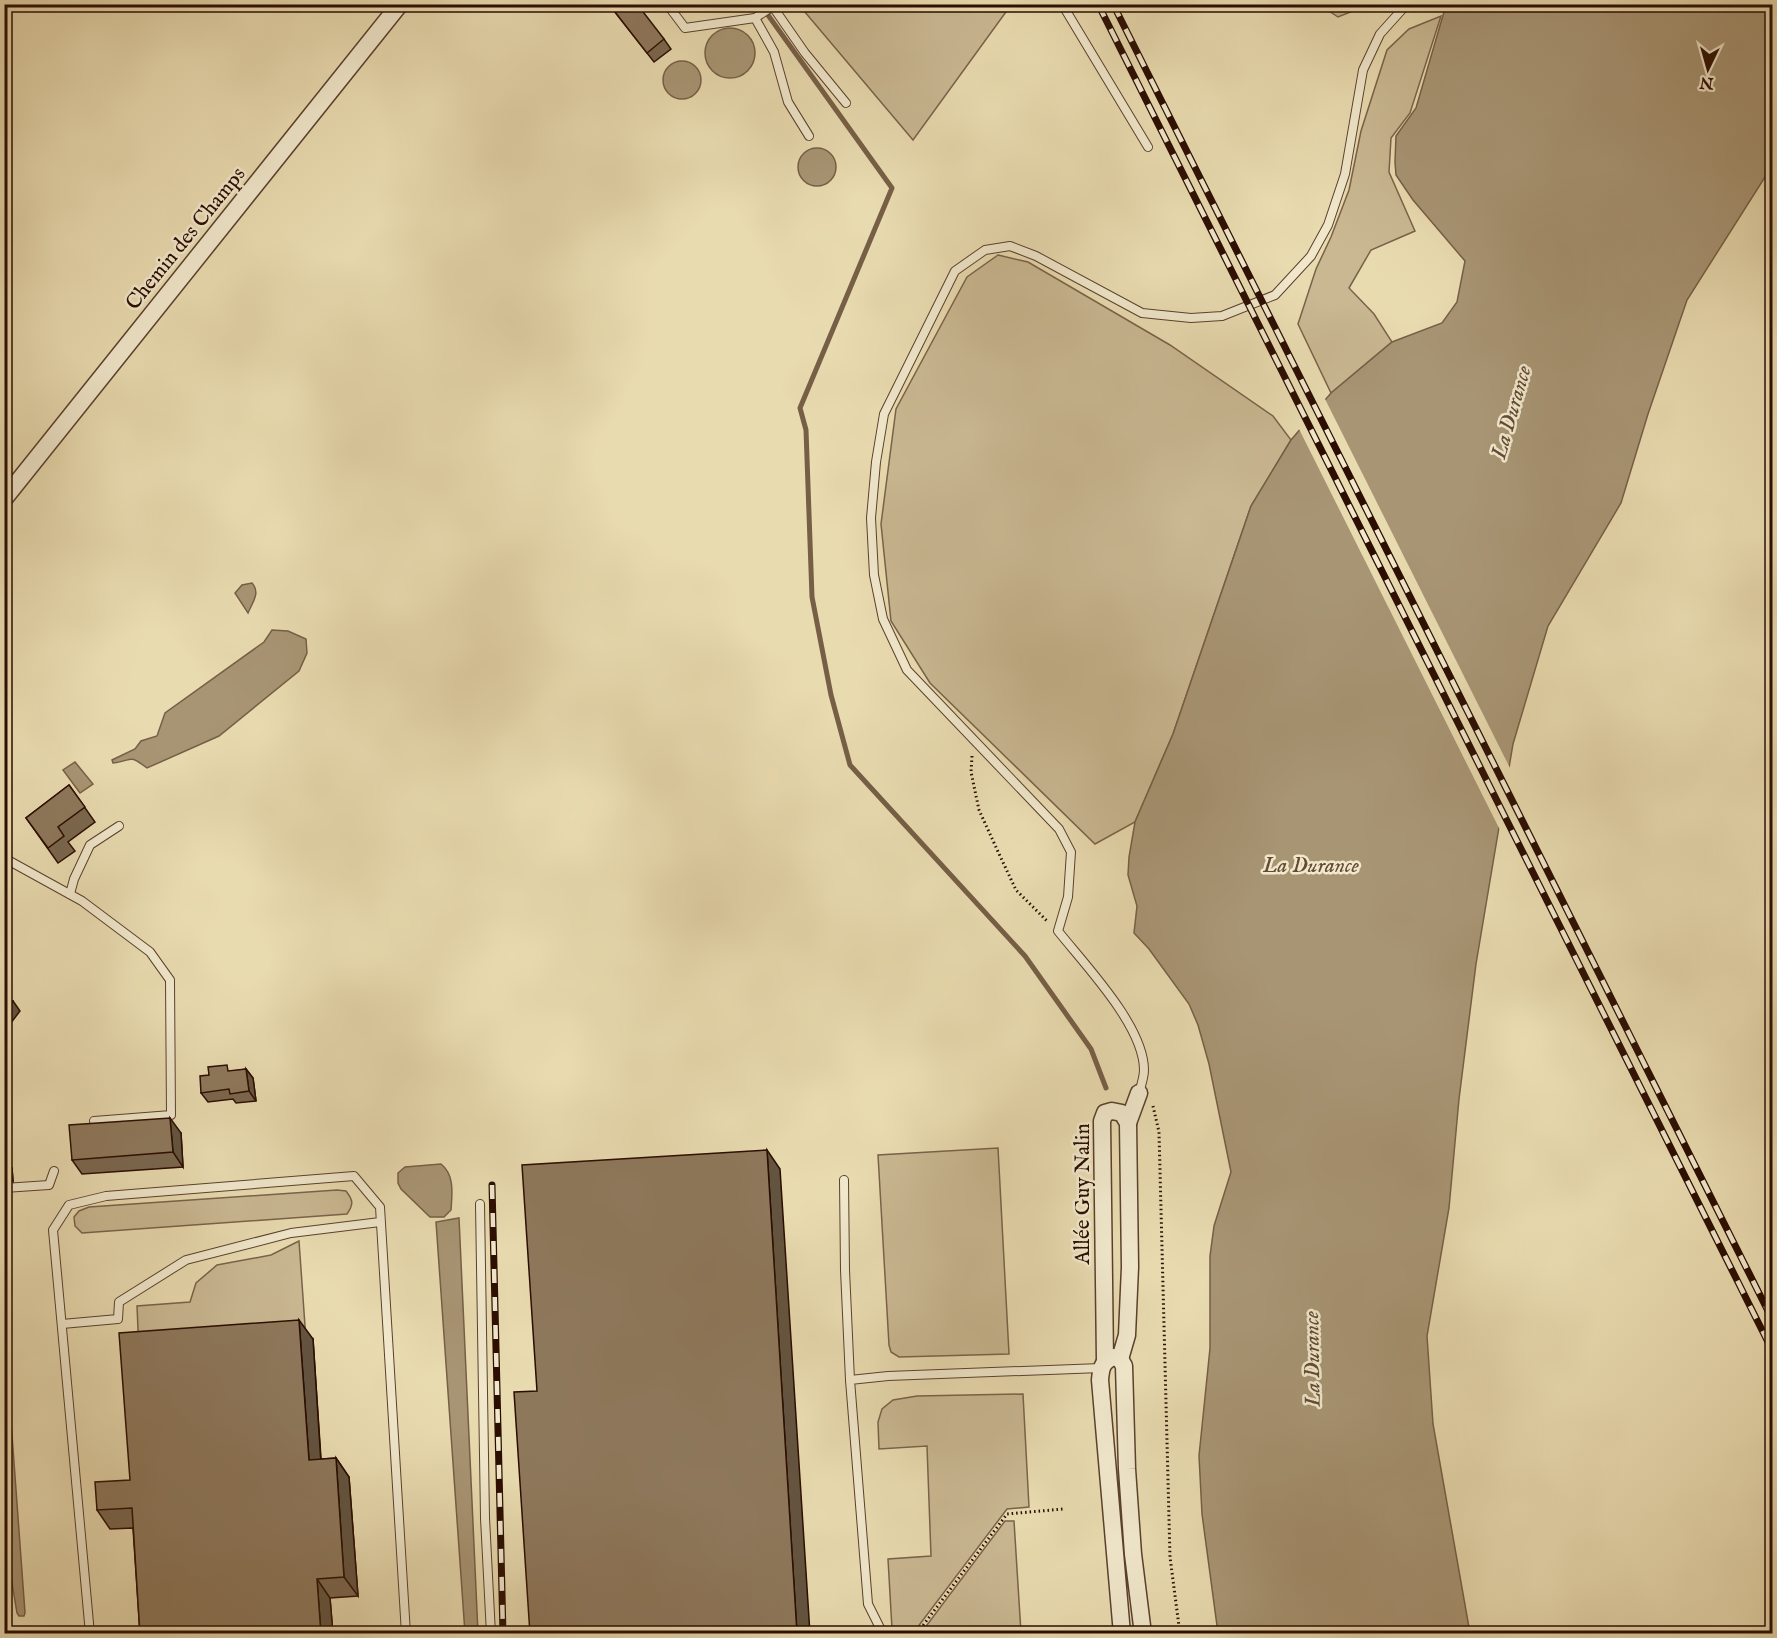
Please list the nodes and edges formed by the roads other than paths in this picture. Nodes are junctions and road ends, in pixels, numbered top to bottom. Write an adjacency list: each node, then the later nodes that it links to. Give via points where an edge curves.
1 (400, 4): 10 (street, Chemin des Champs)
2 (667, 4): 6 (lane, via 685,28)
3 (1062, 4): 9 (lane)
4 (1407, 4): 14 (lane, via 1380,34 1363,70 1345,174 1328,225 1311,256 1275,295 1222,316 1191,318 1142,313 1036,256 1010,246 985,250 955,271 884,414 871,518 874,575 883,620 907,670 1059,829 1071,852 1068,897 1058,931 1125,1015 1139,1045)
5 (772, 5): 6 (lane); 7 (lane)
6 (755, 18): 8 (lane, via 774,52 788,102)
7 (846, 103)
8 (809, 136)
9 (1148, 147)
10 (4, 499)
11 (119, 826): 13 (lane, via 90,845)
12 (4, 858): 13 (lane)
13 (70, 894): 15 (lane, via 150,952 170,980 171,1115)
14 (1145, 1097): 16 (street)
15 (94, 1121)
16 (1128, 1123): 23 (street, Allée Guy Nalin, via 1127,1335); 23 (street, Allée Guy Nalin, via 1122,1113 1112,1111 1105,1113 1102,1121)
17 (54, 1171): 19 (lane, via 49,1185)
18 (844, 1180): 24 (lane)
19 (4, 1188)
20 (480, 1204): 27 (lane, via 485,1518)
21 (380, 1222): 22 (lane, via 291,1233 186,1260 119,1302 118,1319); 22 (lane, via 380,1207 354,1176 106,1196 69,1205 53,1230); 26 (lane)
22 (62, 1324): 25 (lane)
23 (1109, 1362): 24 (lane); 29 (street, Allée Guy Nalin, via 1101,1392); 30 (street, Allée Guy Nalin, via 1125,1366 1126,1469)
24 (850, 1380): 28 (lane, via 868,1604)
25 (90, 1634)
26 (406, 1634)
27 (491, 1634)
28 (884, 1634)
29 (1122, 1634)
30 (1143, 1634)

